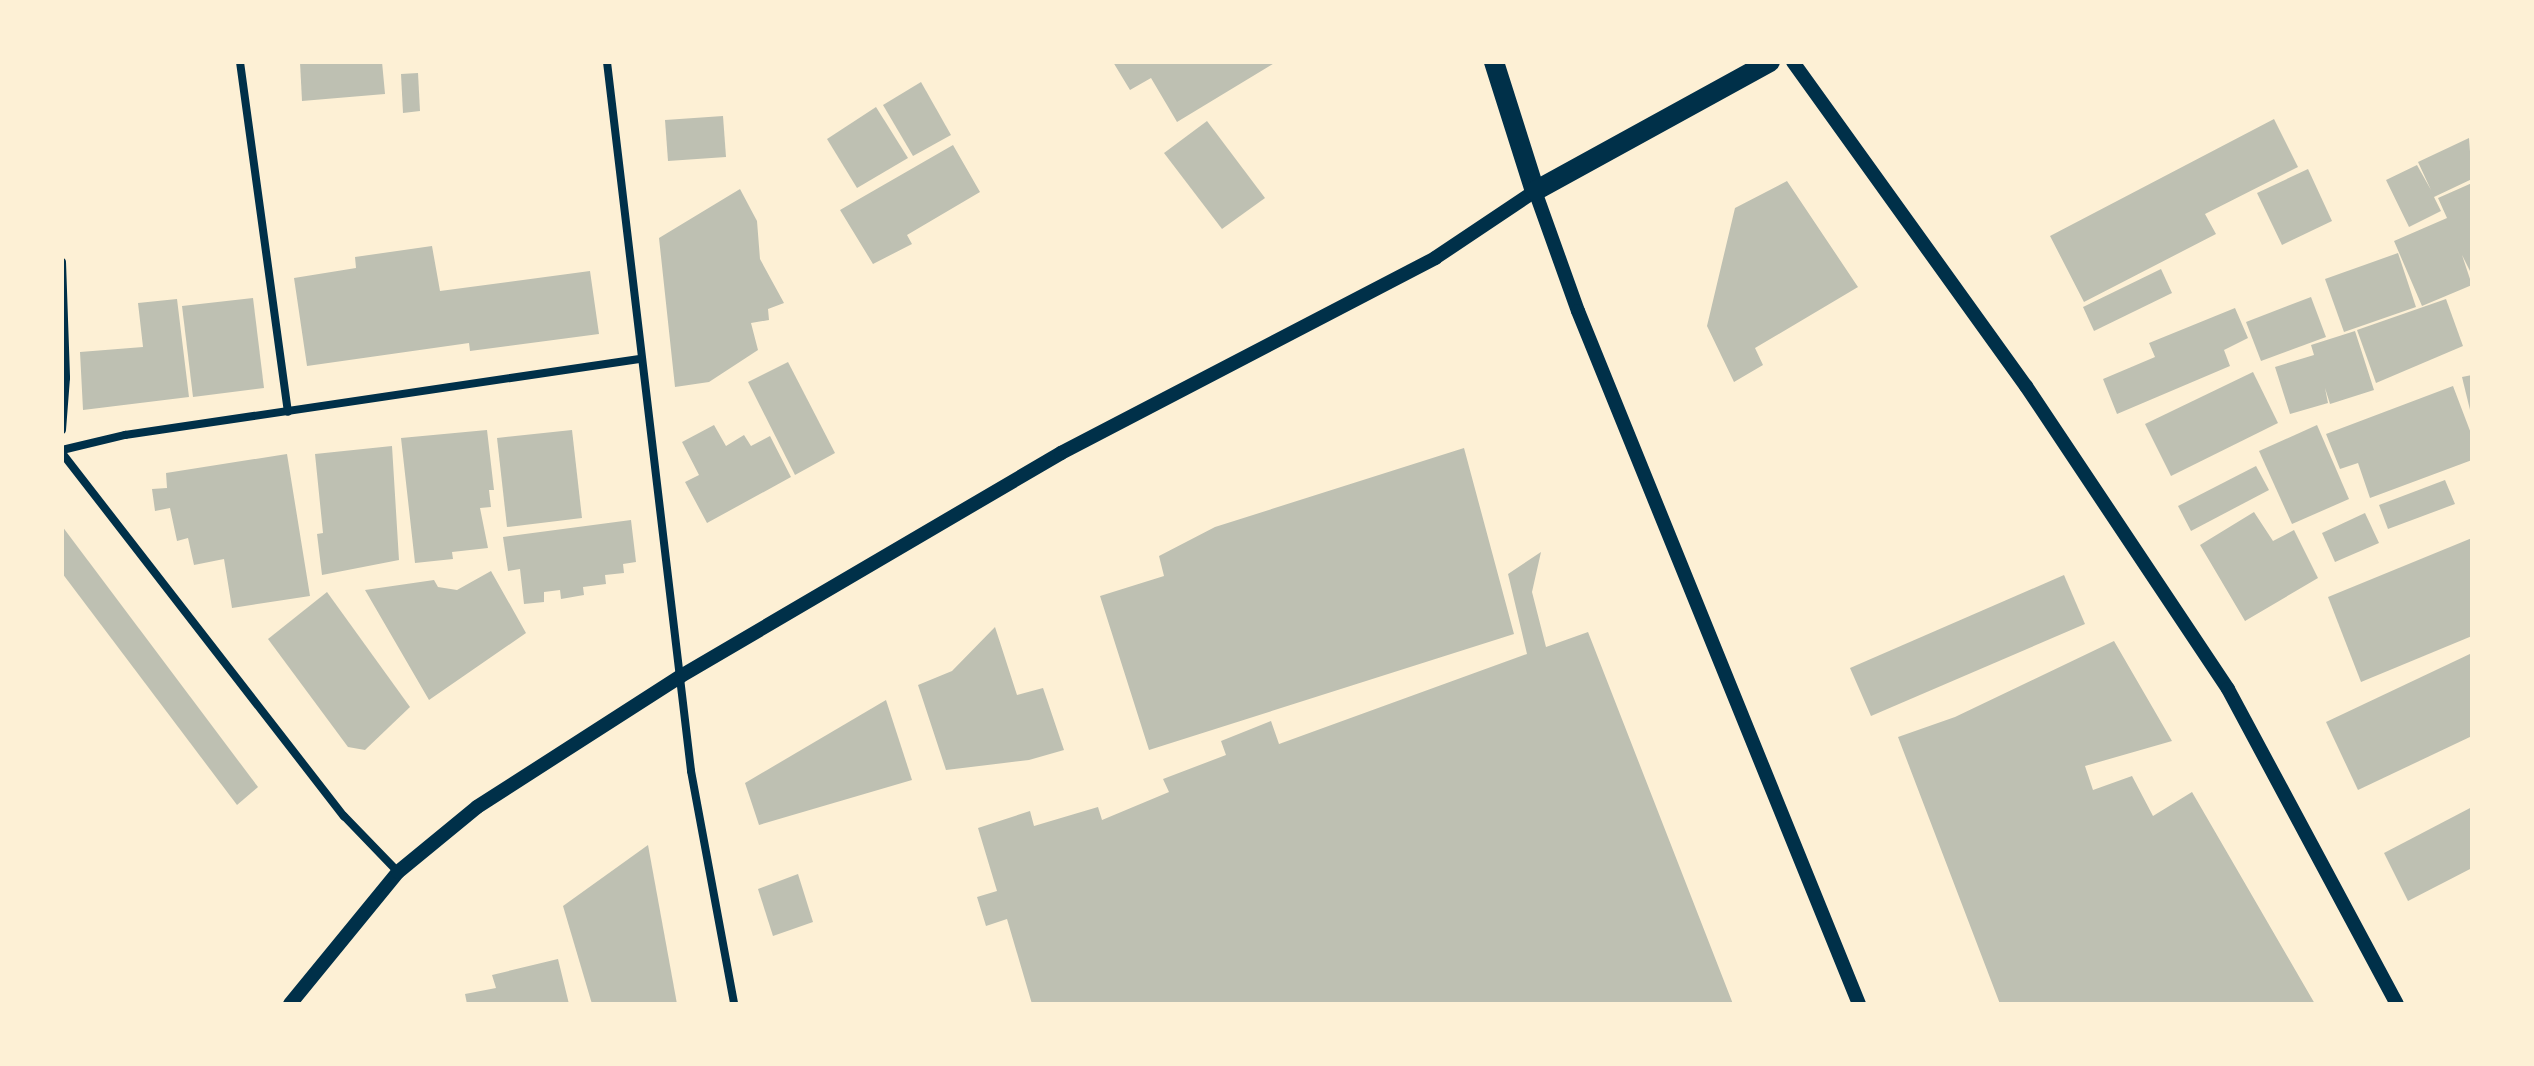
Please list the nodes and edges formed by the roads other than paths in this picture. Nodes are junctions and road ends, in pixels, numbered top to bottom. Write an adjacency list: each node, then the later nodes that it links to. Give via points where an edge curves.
1 (240, 62): 9 (street)
2 (607, 62): 8 (street)
3 (1494, 62): 6 (main road)
4 (1770, 62): 6 (main road)
5 (1793, 62): 17 (street, via 2026,386 2228,689)
6 (1535, 191): 12 (street, via 1435,258 1061,453); 16 (street, via 1578,311)
7 (62, 262): 10 (street)
8 (639, 359): 9 (street); 12 (street)
9 (288, 412): 11 (street, via 125,435)
10 (62, 430)
11 (62, 452): 13 (street, via 344,816)
12 (681, 676): 13 (street, via 477,807); 15 (street, via 691,771)
13 (398, 872): 14 (street)
14 (290, 1004)
15 (734, 1004)
16 (1859, 1004)
17 (2397, 1004)

